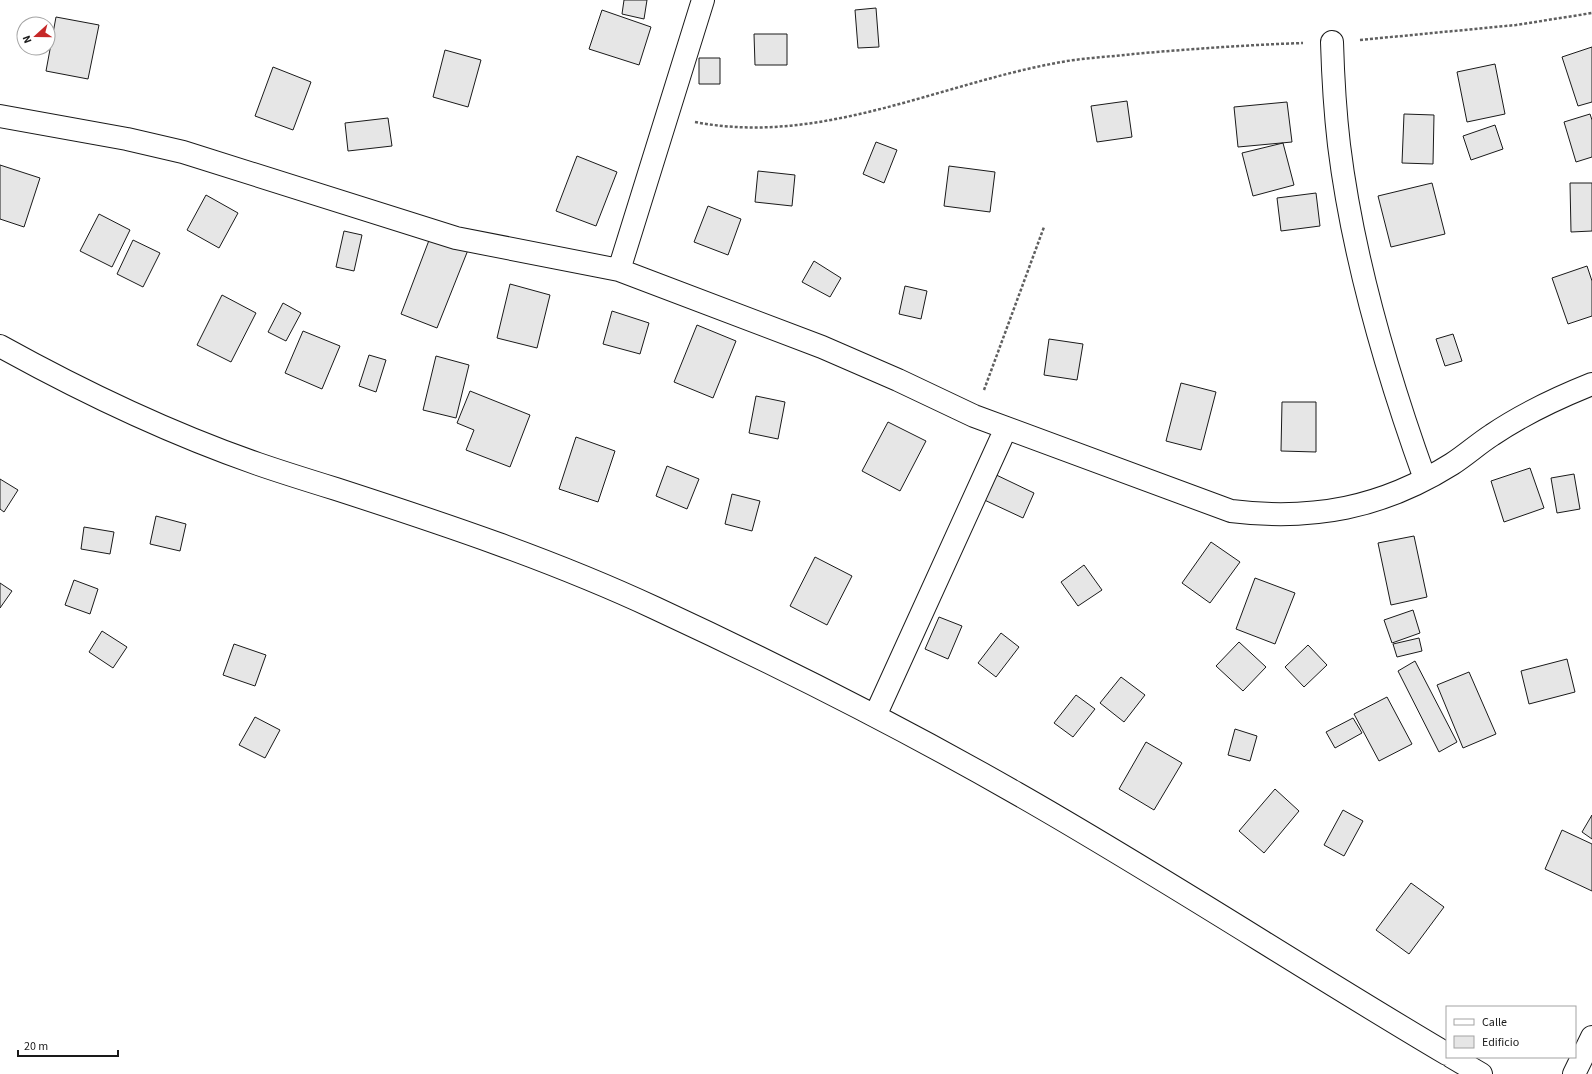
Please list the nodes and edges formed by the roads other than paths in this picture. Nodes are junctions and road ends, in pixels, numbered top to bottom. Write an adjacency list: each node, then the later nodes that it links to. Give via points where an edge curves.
1 (702, 0): 4 (street)
2 (1332, 42): 8 (street, via 1339,145 1348,204 1393,384)
3 (0, 116): 4 (street, via 119,137 183,152 456,238)
4 (618, 270): 7 (street, via 822,347)
5 (0, 346): 9 (street, via 104,400 180,434 258,464 528,554 589,579 656,608)
6 (1592, 384): 8 (street, via 1532,411)
7 (1006, 428): 8 (street, via 1231,511 1264,515 1298,515 1338,510 1396,493); 9 (street)
8 (1425, 479)
9 (875, 716): 11 (street, via 1019,794)
10 (1592, 1037): 14 (street)
11 (1446, 1053)
12 (1454, 1058): 13 (street)
13 (1481, 1074)
14 (1574, 1074)

